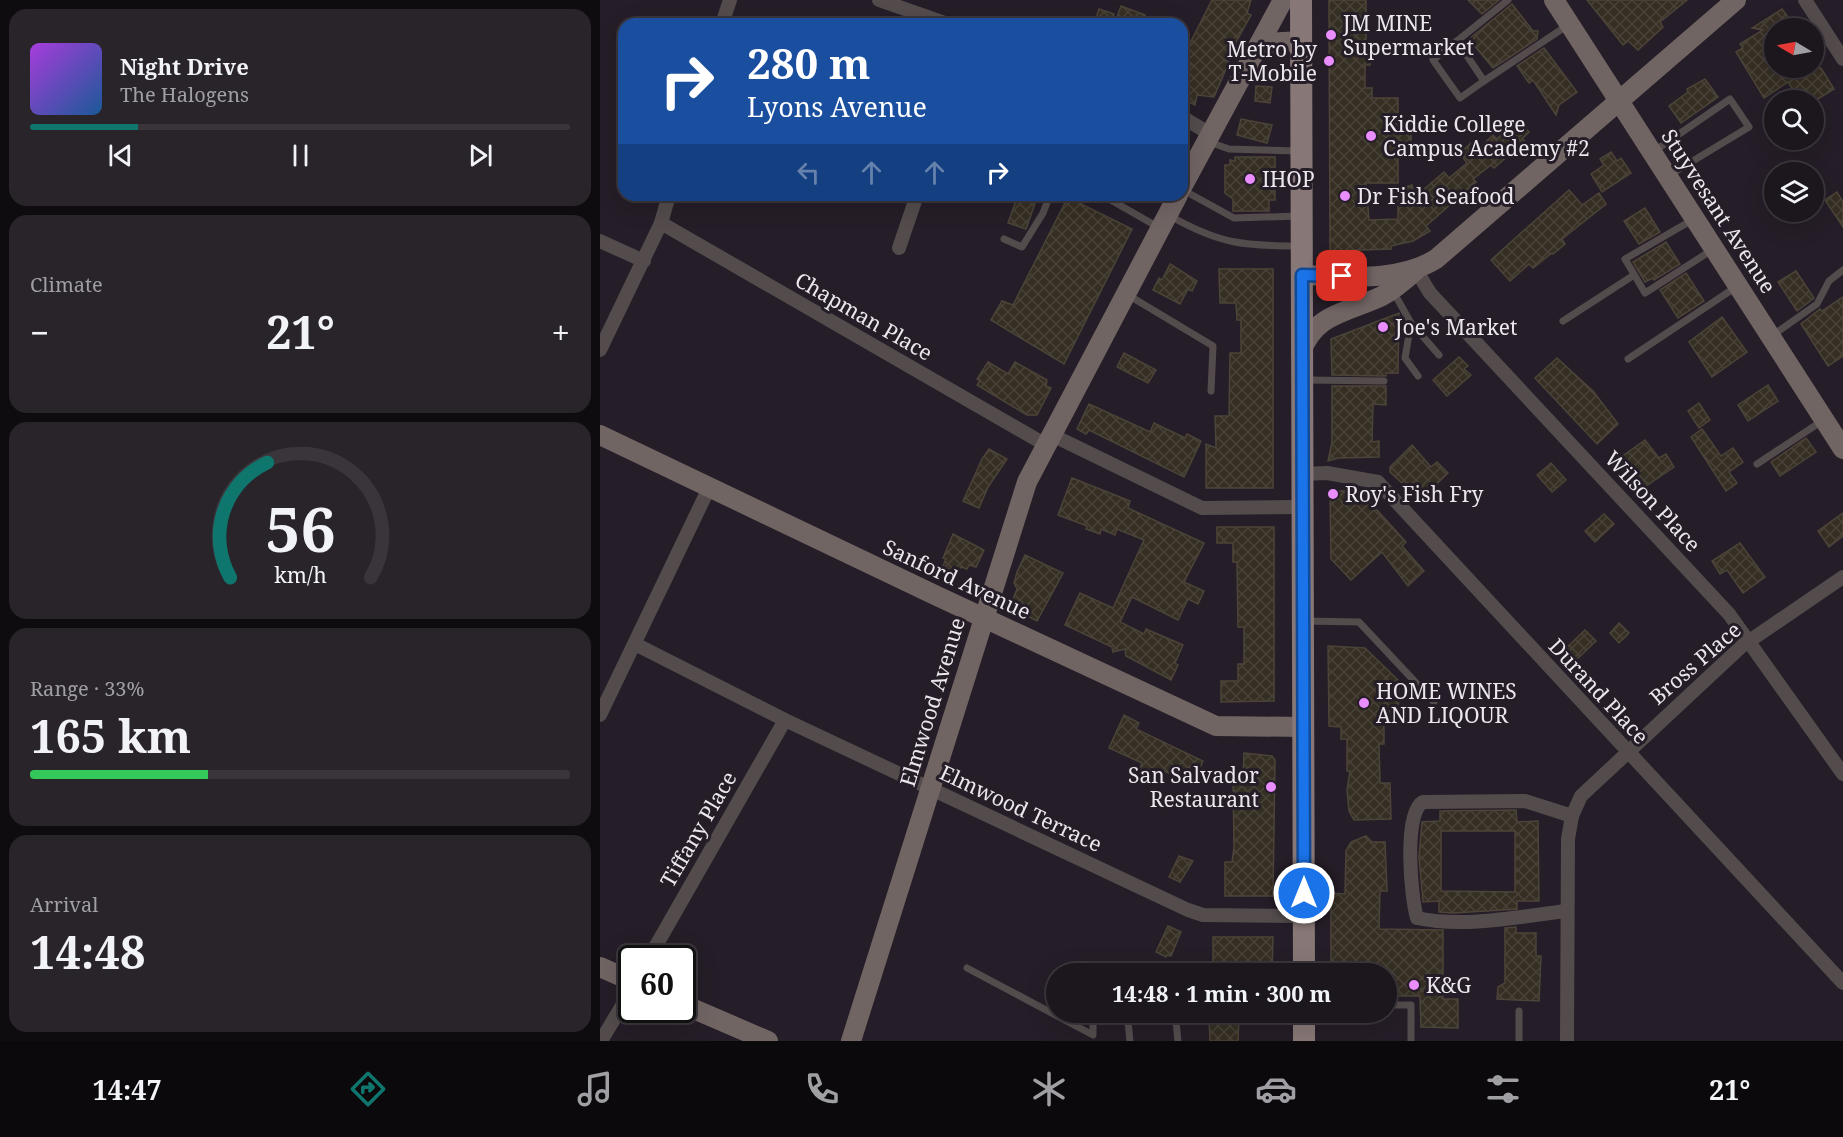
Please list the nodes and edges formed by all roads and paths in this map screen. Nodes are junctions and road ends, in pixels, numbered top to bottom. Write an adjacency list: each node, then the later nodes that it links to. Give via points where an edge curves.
1 (730, 0): 9 (street)
2 (879, 0): 10 (street)
3 (1284, 0): 14 (main road)
4 (1301, 0): 12 (main road)
5 (1508, 0): 13 (lane)
6 (1554, 0): 11 (main road, Stuyvesant Avenue)
7 (1736, 0): 17 (main road)
8 (1804, 0): 15 (street)
9 (724, 18)
10 (931, 18)
11 (1570, 24): 16 (lane); 17 (main road, Stuyvesant Avenue)
12 (1301, 41): 14 (main road, via 1266,43); 20 (main road)
13 (1457, 41): 16 (lane); 16 (lane, via 1433,60 1460,98)
14 (1255, 52): 19 (main road)
15 (1843, 59)
16 (1484, 81)
17 (1621, 102): 21 (main road, Stuyvesant Avenue); 40 (main road, via 1444,252)
18 (1188, 122): 19 (street)
19 (1208, 138): 20 (lane, via 1229,149); 22 (main road)
20 (1301, 151): 30 (main road)
21 (1653, 152): 23 (main road, Stuyvesant Avenue); 23 (lane, via 1730,99 1749,127)
22 (1188, 176)
23 (1668, 176): 31 (main road, Stuyvesant Avenue)
24 (1188, 191): 30 (lane, via 1234,218)
25 (667, 201): 33 (street)
26 (915, 201): 37 (street)
27 (1048, 201): 34 (lane, via 1022,247)
28 (1116, 201): 32 (lane)
29 (1175, 201): 32 (main road, Elmwood Avenue)
30 (1302, 216): 36 (main road)
31 (1695, 218): 38 (main road, Stuyvesant Avenue); 43 (lane, via 1625,260)
32 (1164, 221): 36 (lane, via 1234,244); 46 (main road, Elmwood Avenue)
33 (661, 223): 39 (street); 60 (street, Chapman Place)
34 (1004, 239)
35 (600, 241): 39 (street)
36 (1301, 246): 42 (main road)
37 (899, 248)
38 (1715, 249): 43 (lane, via 1644,293); 44 (main road, Stuyvesant Avenue)
39 (644, 261): 50 (street)
40 (1416, 270): 42 (main road, via 1374,275); 45 (main road); 69 (street, Wilson Place, via 1430,293)
41 (1843, 270): 49 (lane, via 1828,281 1817,304)
42 (1302, 275): 51 (main road)
43 (1634, 275): 47 (lane)
44 (1738, 286): 49 (main road, Stuyvesant Avenue); 53 (lane)
45 (1393, 290): 48 (lane); 51 (main road, via 1321,322)
46 (1126, 294): 57 (lane, via 1213,346); 60 (main road, Elmwood Avenue)
47 (1563, 321)
48 (1411, 323): 52 (lane); 54 (lane, via 1405,358)
49 (1771, 337): 58 (main road, Stuyvesant Avenue)
50 (600, 350)
51 (1301, 353): 55 (main road)
52 (1439, 355)
53 (1628, 358)
54 (1418, 376)
55 (1301, 380): 56 (lane); 63 (main road)
56 (1384, 381)
57 (1211, 391)
58 (1824, 419): 61 (main road, Stuyvesant Avenue); 62 (lane)
59 (600, 435): 64 (main road, Sanford Avenue)
60 (1049, 440): 65 (street, Chapman Place, via 1202,508); 67 (main road, Elmwood Avenue, via 1027,482)
61 (1843, 449)
62 (1757, 464)
63 (1302, 474): 65 (main road); 75 (street, Durand Place, via 1327,473 1378,482)
64 (709, 488): 67 (main road, Sanford Avenue); 70 (street)
65 (1301, 507): 68 (main road)
66 (1843, 577): 69 (street, Bross Place)
67 (983, 618): 74 (main road, Sanford Avenue, via 1216,726); 77 (main road, Elmwood Avenue)
68 (1303, 621): 71 (lane, via 1359,622); 74 (main road)
69 (1750, 641): 75 (street, Bross Place); 76 (street, Wilson Place)
70 (635, 644): 72 (street); 73 (street, Elmwood Terrace)
71 (1434, 702)
72 (600, 715)
73 (784, 720): 77 (street, Elmwood Terrace); 81 (street, Tiffany Place)
74 (1304, 727): 80 (main road)
75 (1626, 752): 78 (street, Bross Place, via 1581,796); 86 (street, Durand Place)
76 (1843, 774)
77 (930, 788): 80 (street, Elmwood Terrace, via 1188,910 1203,915); 99 (main road, Elmwood Avenue)
78 (1572, 816): 79 (street, Bross Place); 79 (street, via 1525,801 1423,802 1416,811 1410,842 1417,918 1516,918)
79 (1566, 911): 105 (street, Bross Place)
80 (1304, 916): 82 (main road)
81 (656, 945)
82 (1304, 963)
83 (600, 968): 85 (main road)
84 (967, 968): 89 (lane)
85 (618, 975)
86 (1843, 984)
87 (1397, 1005): 103 (lane, via 1411,1005)
88 (696, 1010): 98 (main road)
89 (1046, 1010)
90 (1519, 1011): 104 (lane)
91 (618, 1012): 97 (street)
92 (1070, 1023): 93 (lane, via 1093,1035)
93 (1094, 1023)
94 (1128, 1023): 100 (lane)
95 (1176, 1023): 101 (lane)
96 (1304, 1023): 102 (main road)
97 (601, 1041)
98 (768, 1041)
99 (851, 1041)
100 (1130, 1041)
101 (1178, 1041)
102 (1304, 1041)
103 (1411, 1041)
104 (1519, 1041)
105 (1567, 1041)

